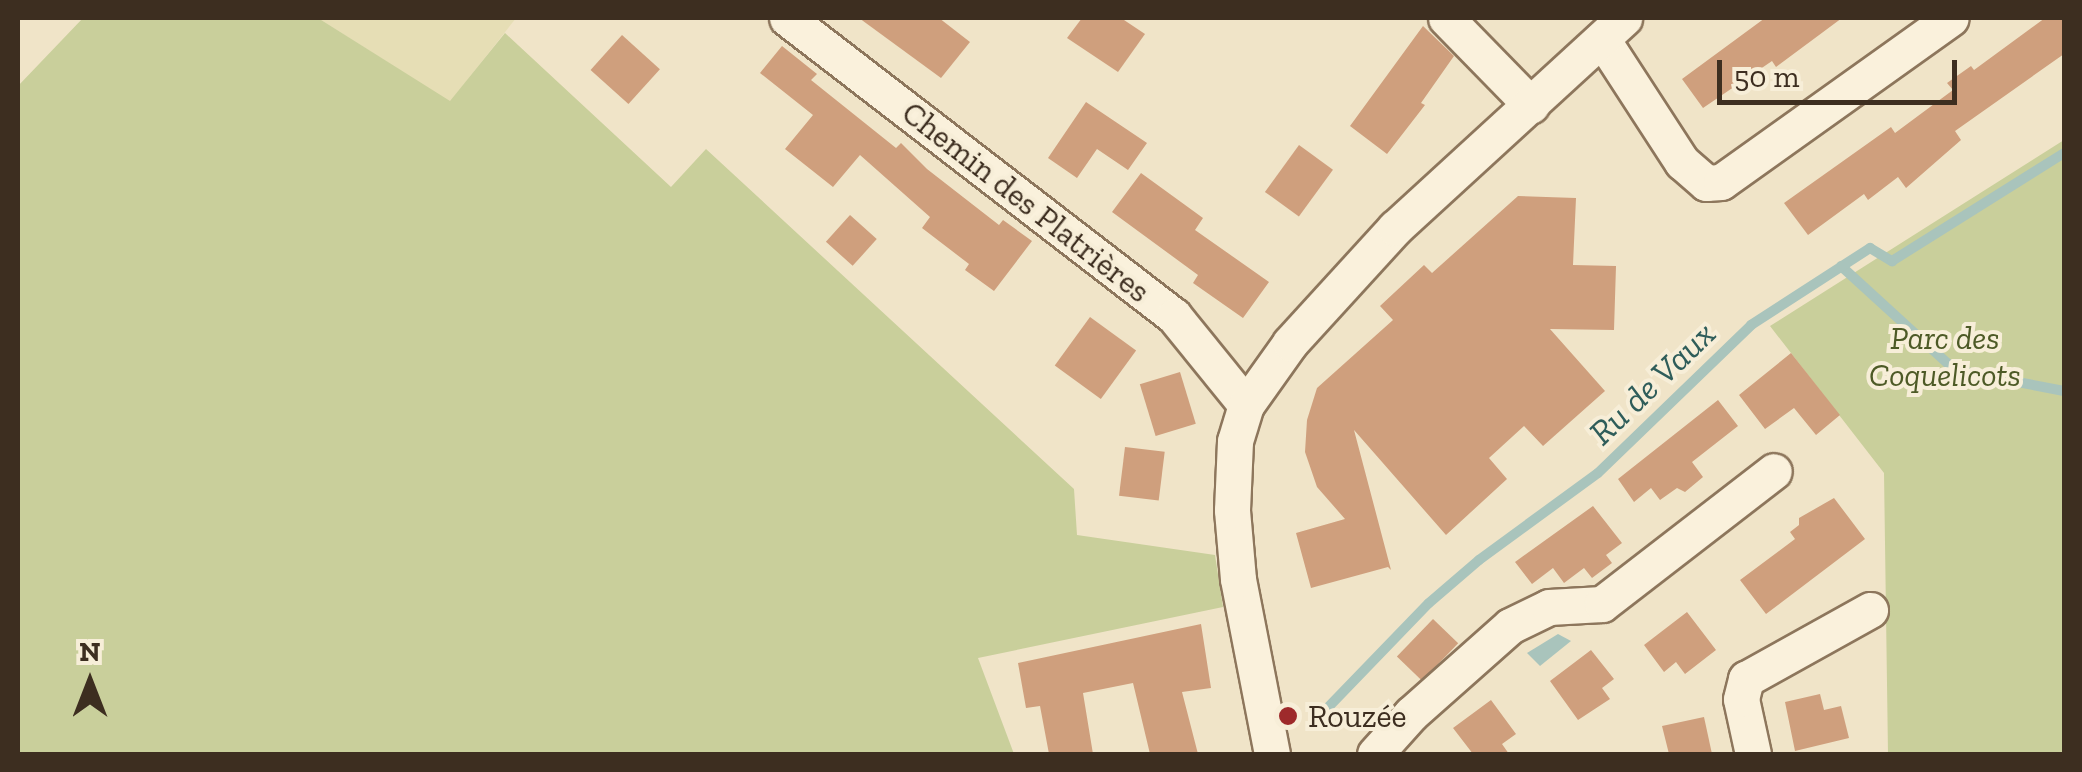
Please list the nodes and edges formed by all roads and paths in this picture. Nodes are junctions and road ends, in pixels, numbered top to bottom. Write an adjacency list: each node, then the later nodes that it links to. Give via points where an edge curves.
1 (787, 18): 6 (street, Chemin des Platrières, via 1174,316)
2 (1446, 18): 5 (street)
3 (1951, 18): 4 (street, via 1721,182 1706,183 1682,162)
4 (1613, 28): 5 (street)
5 (1531, 106): 6 (street, via 1383,241 1290,344)
6 (1246, 405): 9 (street, via 1234,441 1232,510 1238,580)
7 (1774, 471): 10 (street, via 1602,604 1549,607 1510,626)
8 (1870, 610): 11 (street, via 1746,679 1740,699)
9 (1272, 754)
10 (1374, 754)
11 (1754, 754)

